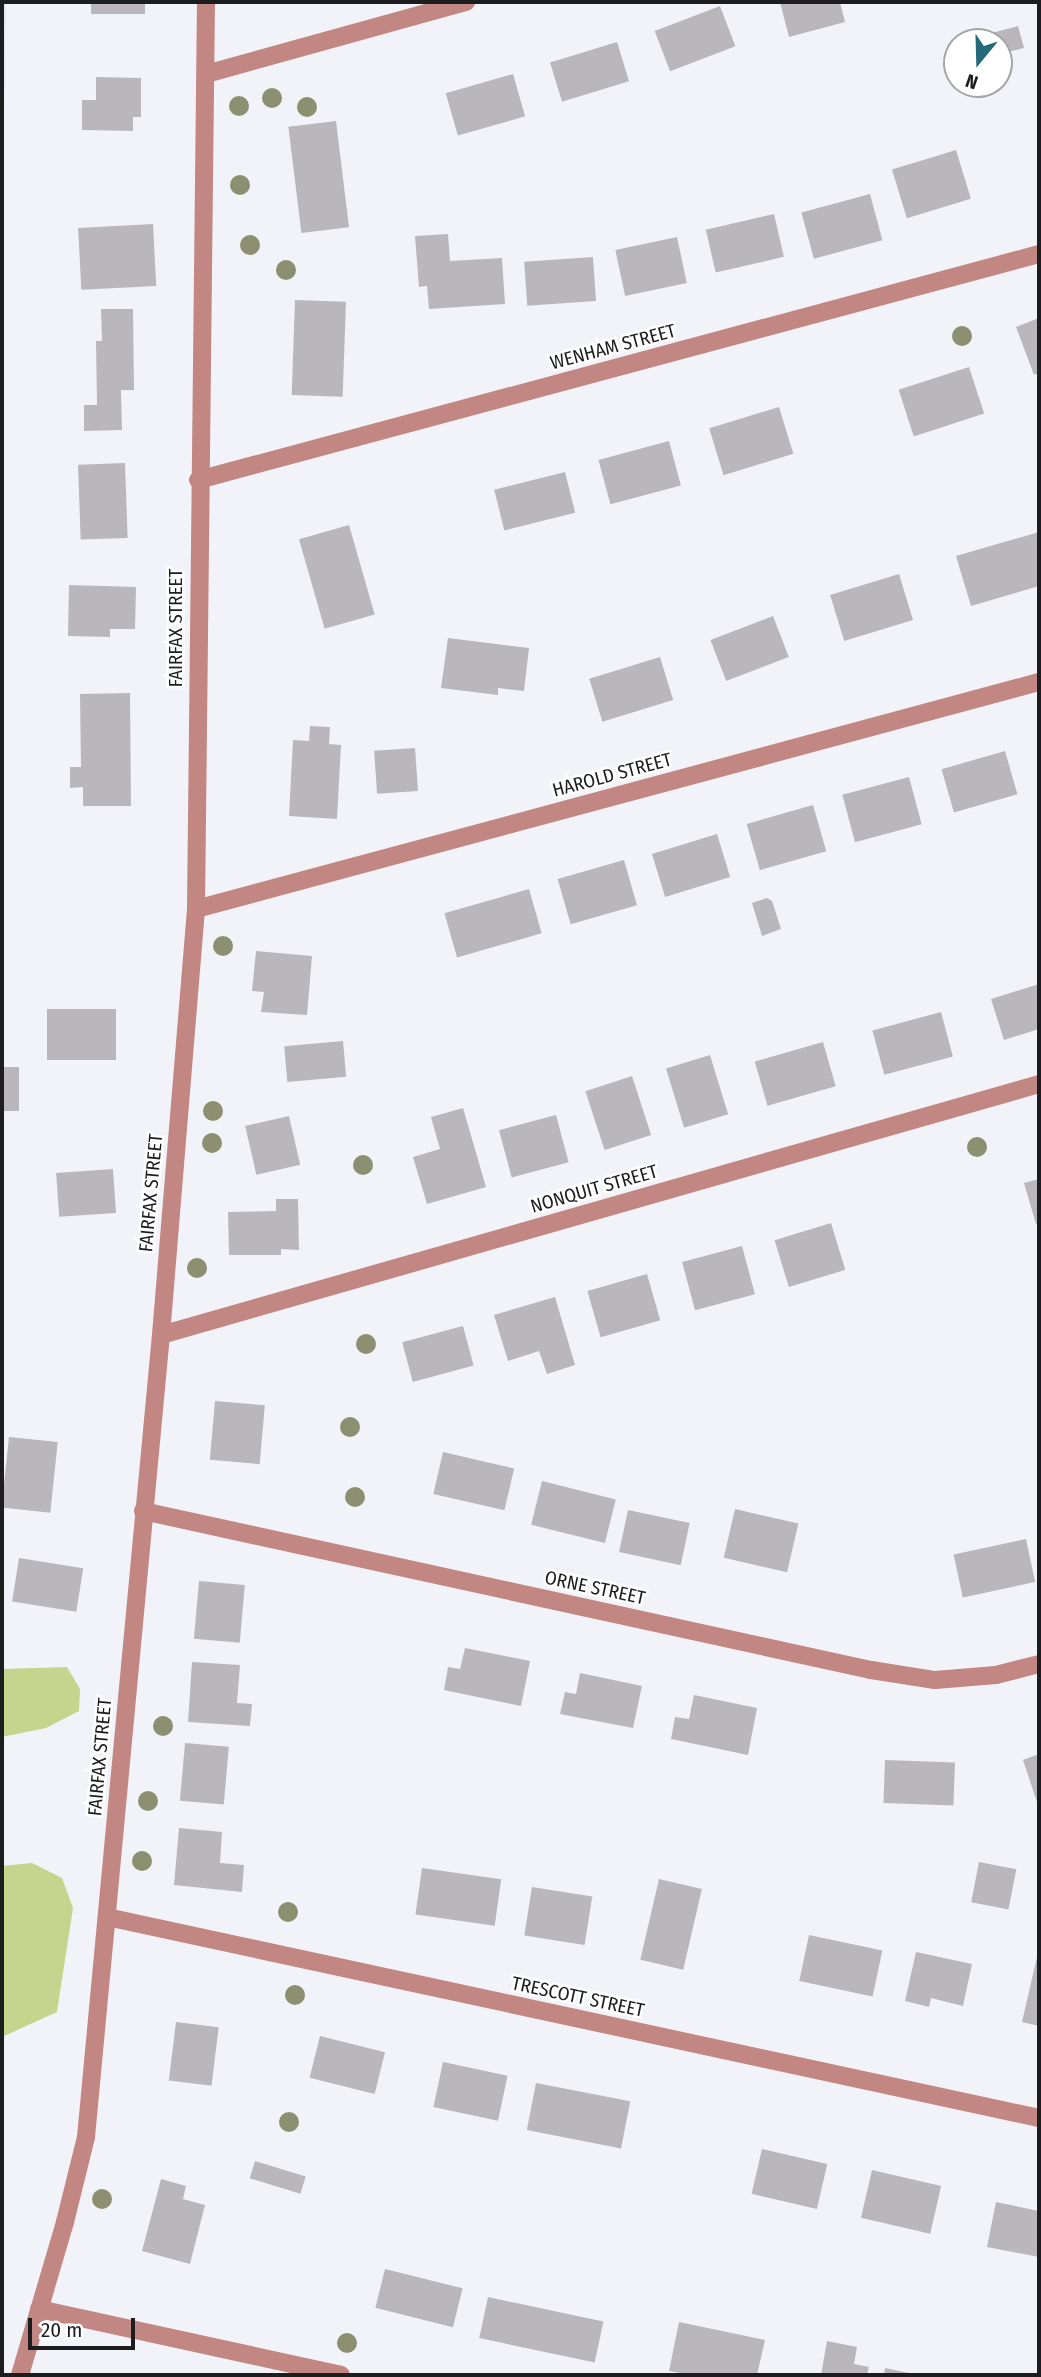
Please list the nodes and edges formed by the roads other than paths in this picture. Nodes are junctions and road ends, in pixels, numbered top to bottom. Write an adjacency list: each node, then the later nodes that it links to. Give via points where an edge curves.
1 (206, 2): 3 (street, FAIRFAX STREET)
2 (466, 2): 3 (street)
3 (206, 74): 5 (street, FAIRFAX STREET)
4 (1039, 254): 5 (street, WENHAM STREET)
5 (198, 481): 7 (street, FAIRFAX STREET)
6 (1039, 682): 7 (street, HAROLD STREET)
7 (195, 909): 9 (street, FAIRFAX STREET)
8 (1039, 1084): 9 (street, NONQUIT STREET)
9 (160, 1335): 10 (street, FAIRFAX STREET)
10 (143, 1511): 11 (street, ORNE STREET, via 871,1670 935,1680 996,1675); 12 (street, FAIRFAX STREET)
11 (1039, 1664)
12 (107, 1917): 13 (street, TRESCOTT STREET); 14 (street, FAIRFAX STREET, via 86,2137)
13 (1039, 2119)
14 (39, 2309): 15 (street, FAIRFAX STREET); 16 (street)
15 (20, 2375)
16 (341, 2375)

